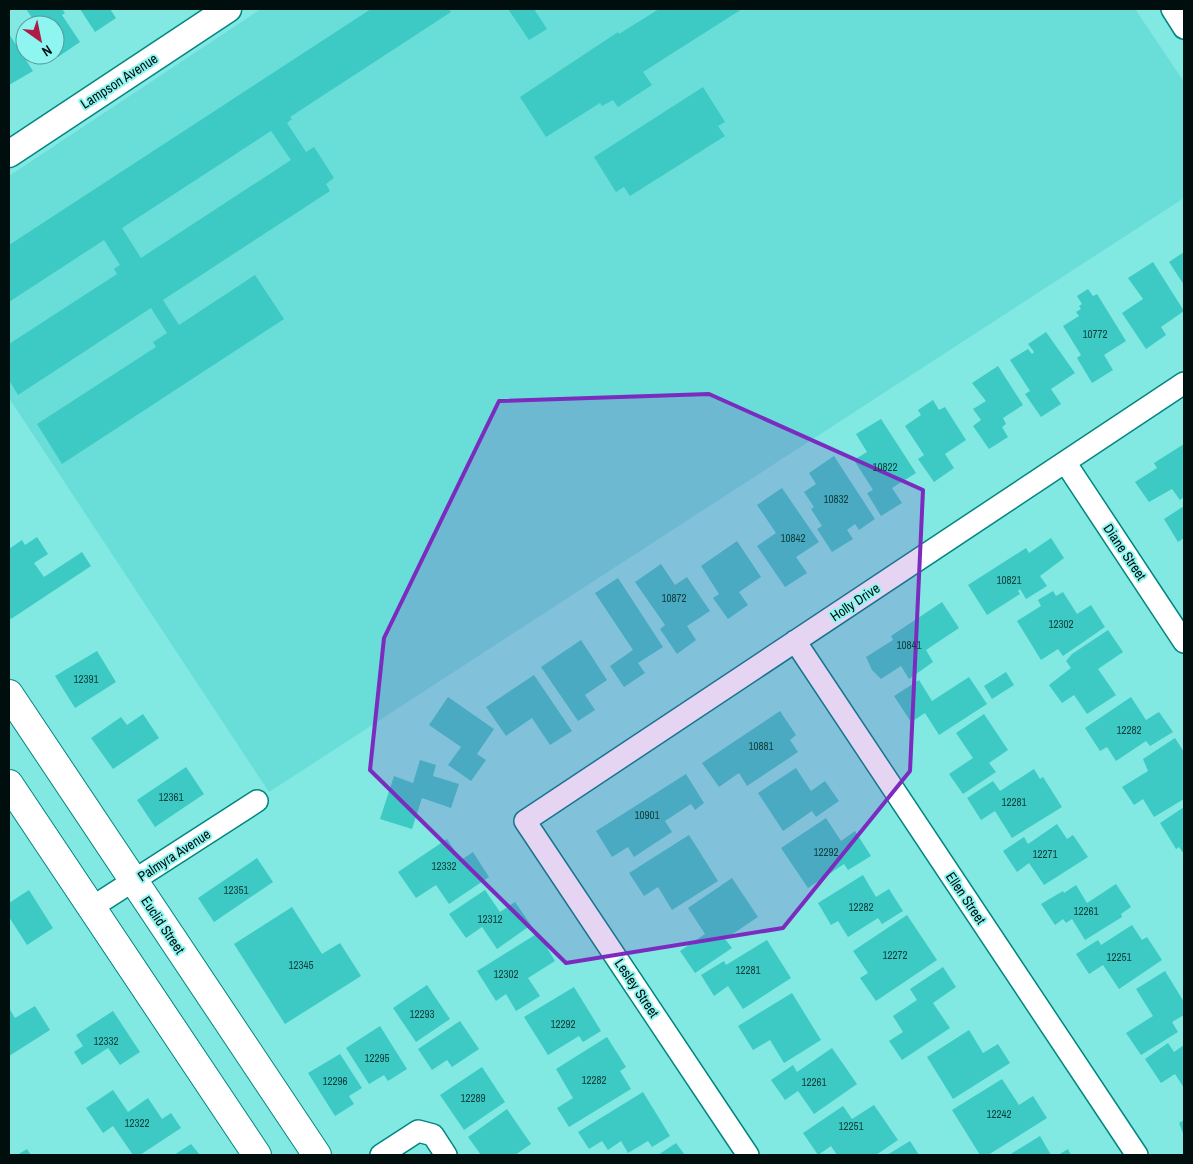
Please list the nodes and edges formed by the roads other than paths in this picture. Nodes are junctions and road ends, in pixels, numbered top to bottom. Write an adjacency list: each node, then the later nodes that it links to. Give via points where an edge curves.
1 (228, 9): 4 (street, Lampson Avenue)
2 (1172, 9): 3 (street)
3 (1184, 28)
4 (9, 154)
5 (1184, 383): 6 (street, Holly Drive)
6 (1065, 462): 7 (street, Holly Drive); 8 (street, Diane Street)
7 (795, 641): 12 (street, Holly Drive); 20 (street, Ellen Street)
8 (1184, 642)
9 (9, 694): 13 (main road, Euclid Street)
10 (9, 784): 14 (main road)
11 (258, 802): 13 (street, Palmyra Avenue)
12 (525, 820): 19 (street, Lesley Street)
13 (133, 881): 14 (street, Palmyra Avenue); 16 (main road, Euclid Street)
14 (91, 908): 15 (main road)
15 (256, 1155)
16 (317, 1155)
17 (381, 1155): 18 (street, via 418,1131 433,1135)
18 (446, 1155)
19 (748, 1155)
20 (1136, 1155)

